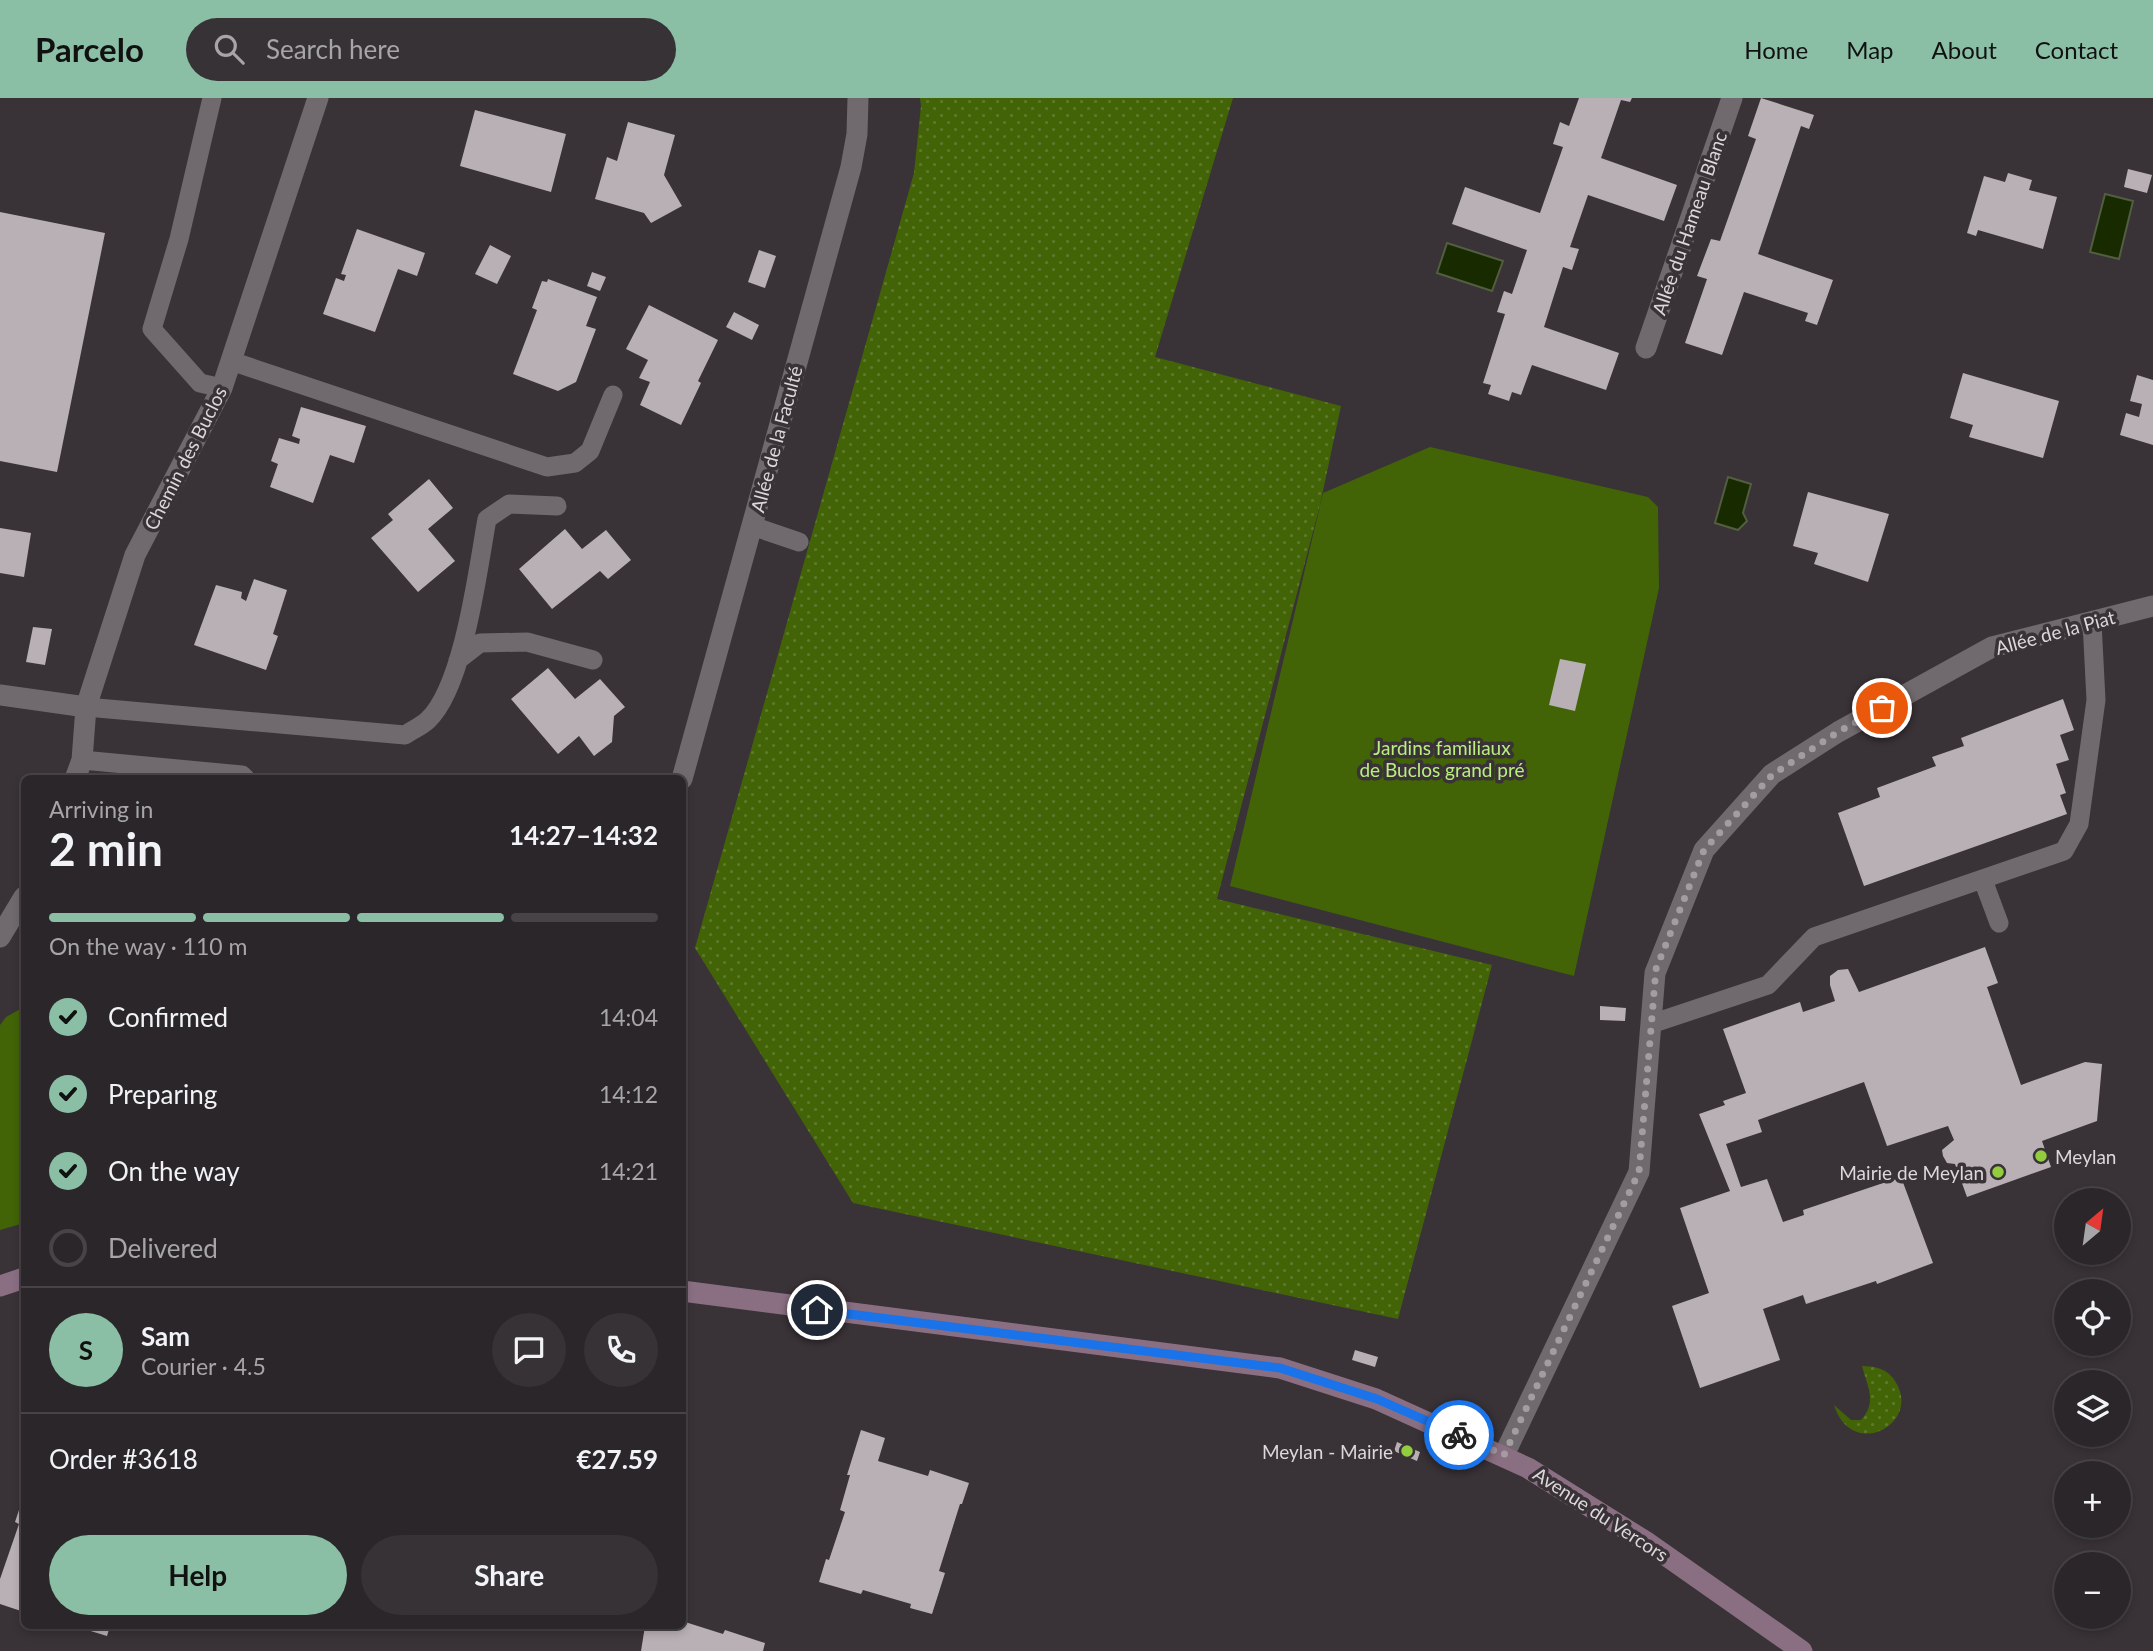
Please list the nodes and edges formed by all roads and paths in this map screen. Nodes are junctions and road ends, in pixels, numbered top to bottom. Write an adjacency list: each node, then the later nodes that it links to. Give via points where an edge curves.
1 (212, 98): 7 (lane, via 179,239 152,329 200,383)
2 (318, 98): 6 (street, Chemin des Buclos)
3 (858, 98): 10 (street, Allée de la Faculté, via 851,167)
4 (1732, 98): 5 (street, Allée du Hameau Blanc)
5 (1646, 348)
6 (231, 361): 7 (street, Chemin des Buclos); 8 (lane, via 547,467 575,463 590,451)
7 (222, 388): 17 (street, Chemin des Buclos, via 135,555)
8 (613, 395)
9 (557, 506): 14 (lane, via 509,504 487,519)
10 (752, 526): 11 (lane); 20 (street, Allée de la Faculté)
11 (799, 542)
12 (2153, 607): 13 (street, Allée de la Piat)
13 (2092, 622): 21 (lane, via 2096,700 2079,824 2064,851); 25 (street, Allée de la Piat, via 1992,647 1838,732 1772,775 1704,850 1656,969)
14 (458, 660): 15 (lane, via 480,643 527,642); 17 (lane, via 448,690 429,719 405,735)
15 (593, 660)
16 (0, 695): 17 (street)
17 (86, 706): 18 (street, Chemin des Buclos)
18 (79, 770): 19 (lane)
19 (242, 775)
20 (683, 775)
21 (1983, 880): 23 (lane); 25 (lane, via 1814,937 1768,985)
22 (21, 902): 24 (street)
23 (1999, 923)
24 (0, 937)
25 (1651, 1024): 29 (street, Allée de la Piat, via 1639,1172)
26 (21, 1279): 27 (street)
27 (0, 1286)
28 (686, 1293): 29 (street, Avenue du Vercors, via 1280,1368 1377,1399)
29 (1504, 1455): 30 (street, Avenue du Vercors, via 1648,1543)
30 (1802, 1651)

